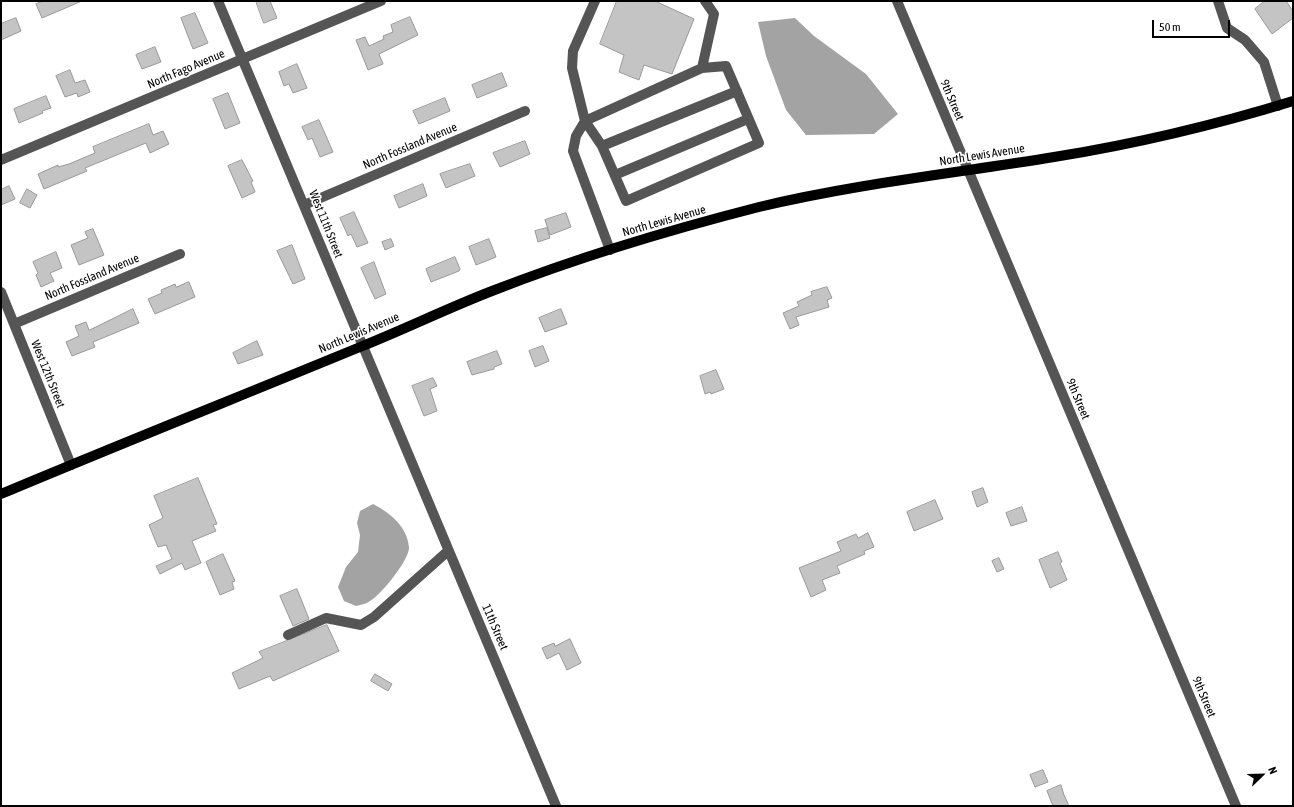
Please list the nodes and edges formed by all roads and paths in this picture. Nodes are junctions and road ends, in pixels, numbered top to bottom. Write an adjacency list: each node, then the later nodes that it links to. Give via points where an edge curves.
1 (218, 1): 7 (street, West 11th Street)
2 (381, 1): 7 (street, North Fago Avenue)
3 (595, 1): 14 (street, via 573,51 572,68)
4 (705, 1): 8 (street, via 714,14)
5 (897, 1): 17 (street, 9th Street)
6 (1218, 1): 11 (street, via 1227,28 1245,40 1264,62)
7 (243, 59): 16 (street, North Fago Avenue); 19 (street, West 11th Street)
8 (702, 68): 9 (street, via 726,66); 14 (street)
9 (737, 91): 13 (street); 15 (street)
10 (1293, 101): 11 (main road, North Lewis Avenue)
11 (1278, 106): 17 (main road, North Lewis Avenue, via 1131,143)
12 (526, 111): 19 (street, North Fossland Avenue)
13 (748, 119): 18 (street); 18 (street, via 759,144 626,201)
14 (585, 121): 15 (street); 20 (street, via 576,136 573,151)
15 (602, 146): 18 (street)
16 (1, 160)
17 (968, 171): 20 (main road, North Lewis Avenue, via 822,194 760,207); 31 (street, 9th Street)
18 (614, 175)
19 (304, 205): 24 (street, West 11th Street)
20 (610, 250): 24 (main road, North Lewis Avenue, via 492,291)
21 (180, 254): 23 (street, North Fossland Avenue)
22 (1, 292): 23 (street, West 12th Street)
23 (14, 324): 26 (street, West 12th Street)
24 (362, 346): 25 (street, West 11th Street); 26 (main road, North Lewis Avenue)
25 (409, 458): 28 (street, 11th Street)
26 (71, 465): 27 (main road, North Lewis Avenue)
27 (1, 494)
28 (448, 551): 29 (street, via 374,617 361,625 326,618); 30 (street, 11th Street)
29 (288, 635)
30 (556, 806)
31 (1236, 806)

